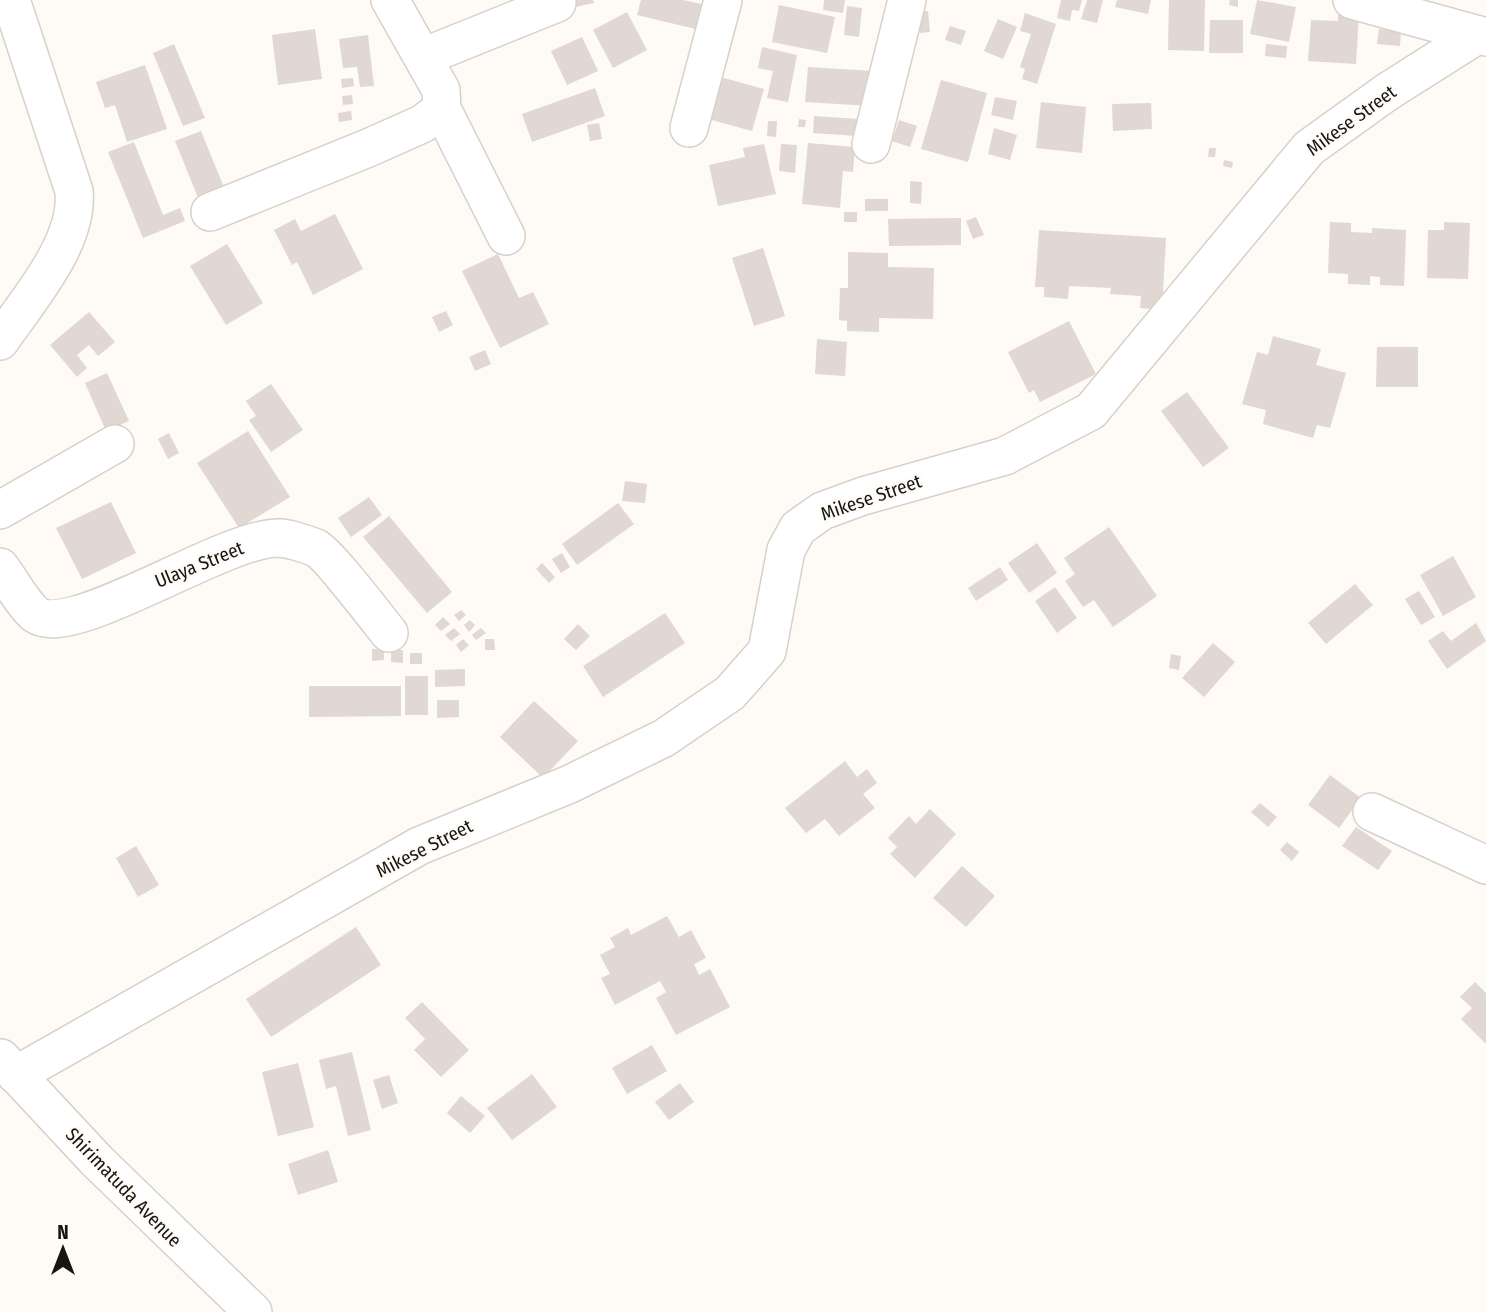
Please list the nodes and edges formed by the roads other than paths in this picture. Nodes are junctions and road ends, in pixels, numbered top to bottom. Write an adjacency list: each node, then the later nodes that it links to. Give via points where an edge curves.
1 (11, 0): 14 (street, via 59,140 76,211 69,235)
2 (390, 0): 8 (street)
3 (723, 0): 10 (street)
4 (907, 0): 11 (street)
5 (1352, 0): 7 (street)
6 (557, 3): 8 (street)
7 (1481, 36): 21 (street, Mikese Street, via 1387,92 1309,148 1091,411 1005,456 863,496 822,511 798,528 786,550 767,651 730,693 664,738 570,784 419,846)
8 (423, 57): 9 (street, via 441,90)
9 (442, 109): 12 (street, via 379,144); 13 (street)
10 (689, 128)
11 (871, 144)
12 (210, 212)
13 (506, 236)
14 (0, 341)
15 (115, 444): 16 (street)
16 (0, 510)
17 (0, 567): 18 (street, Ulaya Street, via 35,614 49,620 67,619 199,562 250,543 280,538 318,548)
18 (389, 633)
19 (1372, 812): 20 (street)
20 (1486, 865)
21 (8, 1066): 22 (street, Shirimatuda Avenue, via 187,1251)
22 (253, 1312)

